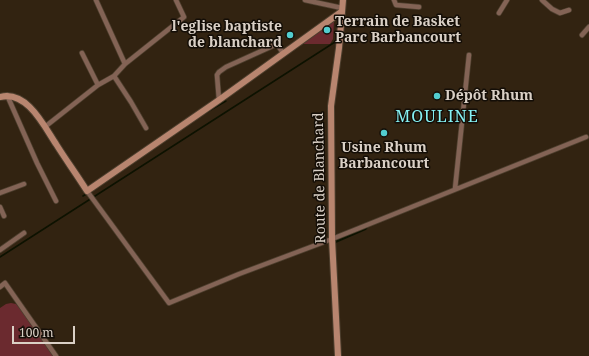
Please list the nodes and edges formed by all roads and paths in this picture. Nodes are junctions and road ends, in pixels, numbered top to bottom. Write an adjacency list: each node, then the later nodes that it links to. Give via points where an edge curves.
1 (96, 0): 17 (street)
2 (176, 0): 17 (street, via 184,17)
3 (305, 0): 9 (street)
4 (343, 0): 9 (street, Route de Blanchard)
5 (394, 0): 8 (street, via 396,5)
6 (507, 0): 11 (street)
7 (542, 0): 10 (street, via 560,13)
8 (419, 7)
9 (342, 10): 15 (street); 34 (street, Route de Blanchard, via 331,106)
10 (569, 10)
11 (499, 13)
12 (589, 27): 13 (street)
13 (582, 35)
14 (82, 53): 19 (street)
15 (283, 54): 22 (street); 22 (street, via 277,44 224,68 217,75)
16 (469, 55): 27 (street)
17 (125, 64): 18 (street)
18 (114, 76): 19 (street); 24 (street)
19 (98, 85): 23 (street)
20 (7, 95): 21 (street); 23 (street, via 25,104); 30 (street)
21 (0, 97)
22 (219, 100): 28 (street)
23 (46, 126): 28 (street)
24 (146, 128)
25 (586, 137): 27 (street)
26 (24, 184): 29 (street)
27 (455, 189): 34 (street)
28 (88, 192): 34 (street, via 169,303)
29 (0, 193)
30 (56, 201)
31 (0, 207): 32 (street)
32 (4, 216)
33 (24, 233): 35 (street)
34 (332, 239): 38 (street, Route de Blanchard)
35 (0, 250)
36 (0, 287): 37 (street, via 5,283)
37 (56, 356)
38 (338, 356)

